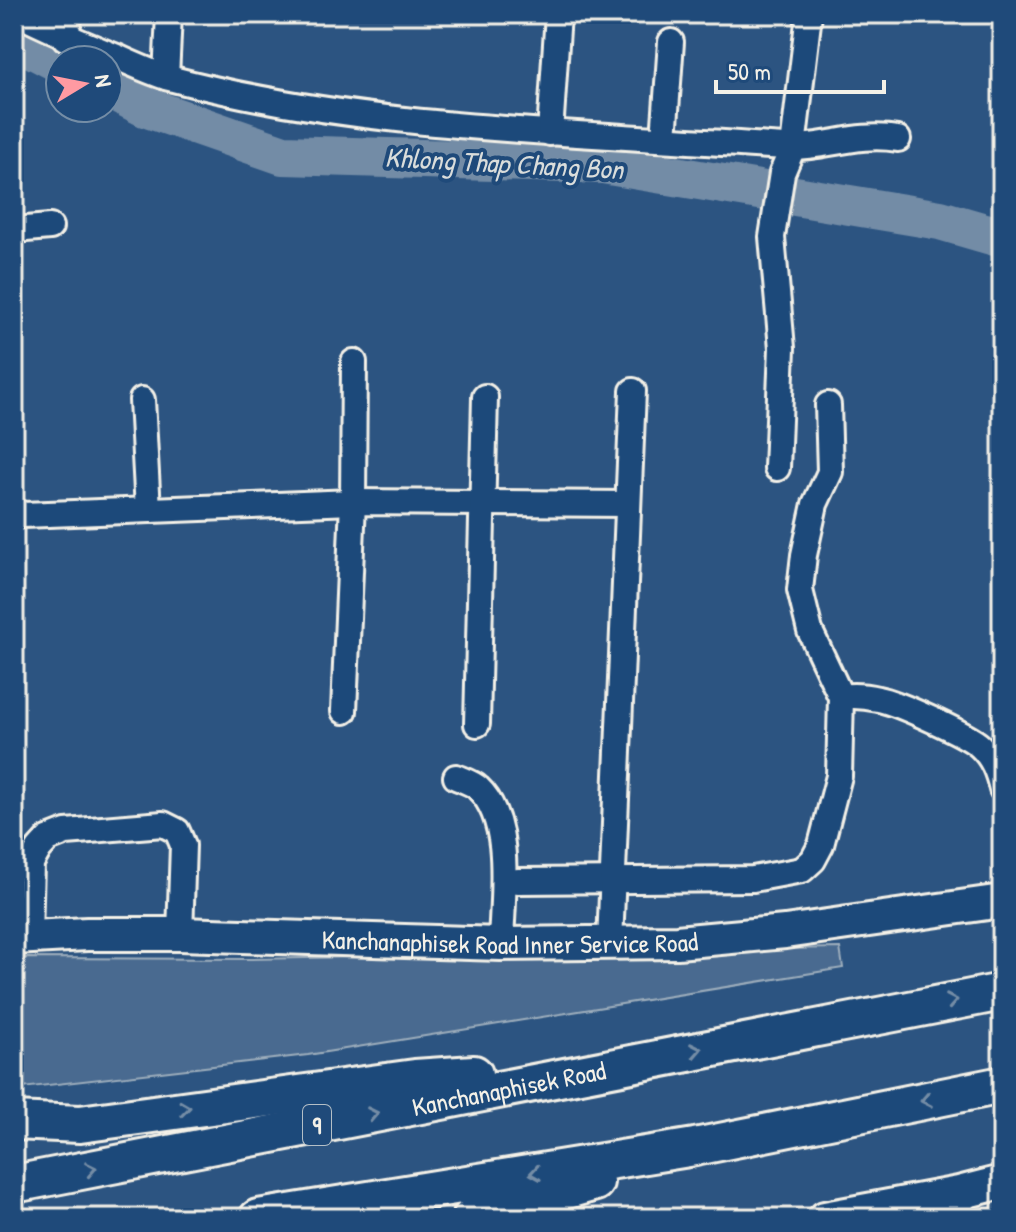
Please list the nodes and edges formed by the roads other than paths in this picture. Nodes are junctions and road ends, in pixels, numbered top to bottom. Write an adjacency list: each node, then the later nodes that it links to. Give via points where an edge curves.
1 (19, 14): 5 (street)
2 (169, 14): 7 (street)
3 (558, 14): 8 (street)
4 (809, 14): 11 (street)
5 (68, 26): 7 (street)
6 (671, 42): 9 (street)
7 (166, 77): 8 (street, via 305,107)
8 (550, 133): 9 (street)
9 (664, 138): 11 (street)
10 (898, 139): 11 (street, via 877,135)
11 (793, 147): 19 (street, via 782,173 772,237 782,348)
12 (50, 227): 13 (street)
13 (14, 230)
14 (354, 362): 21 (street)
15 (633, 391): 22 (street)
16 (485, 397): 20 (street)
17 (142, 400): 24 (street)
18 (828, 405): 25 (street, via 830,472 815,504 800,590 810,631)
19 (777, 468)
20 (483, 501): 21 (street); 22 (street); 27 (street)
21 (353, 502): 24 (street); 26 (street)
22 (628, 504): 30 (street)
23 (14, 510): 24 (street, via 23,515)
24 (148, 510)
25 (841, 697): 29 (street, via 881,699 977,742 998,770); 30 (street, via 839,776 821,845 802,870 753,879)
26 (344, 711)
27 (477, 724)
28 (456, 777): 36 (street, via 477,787 498,821)
29 (1002, 789)
30 (613, 880): 31 (street); 35 (street)
31 (518, 881)
32 (1002, 901): 35 (main road, Kanchanaphisek Road Inner Service Road, via 729,939)
33 (180, 934): 34 (main road, Kanchanaphisek Road Inner Service Road); 34 (street, via 183,845 177,831 163,824 66,832 48,839 31,863); 36 (main road, Kanchanaphisek Road Inner Service Road)
34 (22, 937)
35 (610, 943): 36 (main road, Kanchanaphisek Road Inner Service Road)
36 (501, 944)
37 (1002, 992): 38 (highway, Kanchanaphisek Road / 9, one-way to 37)
38 (620, 1065): 41 (highway, one-way to 38, via 415,1078); 45 (highway, Kanchanaphisek Road / 9, one-way to 38)
39 (1002, 1085): 43 (highway, one-way to 43)
40 (14, 1121): 41 (highway)
41 (80, 1124): 42 (highway)
42 (14, 1146)
43 (695, 1147): 48 (highway, one-way to 48); 49 (highway, via 614,1177)
44 (1002, 1182): 46 (main road)
45 (14, 1184)
46 (961, 1206): 47 (main road)
47 (904, 1210): 50 (main road)
48 (258, 1218)
49 (471, 1218)
50 (825, 1218)

